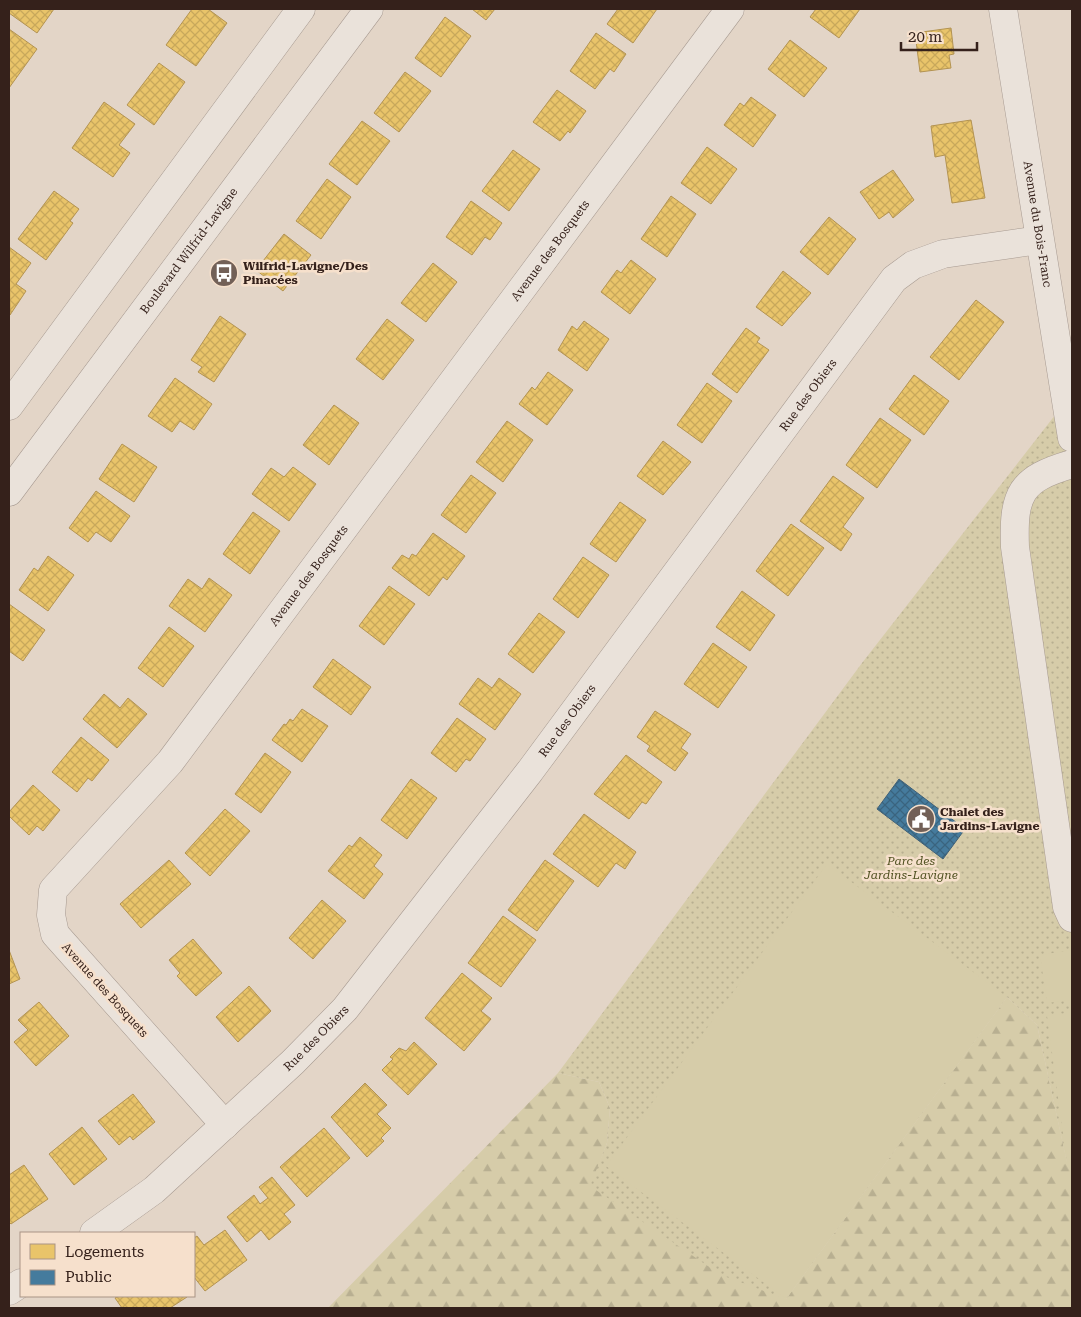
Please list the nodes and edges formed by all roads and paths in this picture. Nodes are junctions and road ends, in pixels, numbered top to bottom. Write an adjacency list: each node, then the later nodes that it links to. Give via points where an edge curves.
1 (302, 9): 6 (street)
2 (369, 9): 9 (street, Boulevard Wilfrid-Lavigne)
3 (730, 9): 11 (street, Avenue des Bosquets, via 170,762 53,890 51,915 55,934)
4 (1003, 9): 5 (street, Avenue du Bois-Franc)
5 (1039, 240): 7 (street, Avenue du Bois-Franc); 11 (street, Rue des Obiers, via 943,254 913,265 894,280 530,771 387,957 345,1009)
6 (9, 406)
7 (1072, 438)
8 (1072, 464): 10 (street, via 1036,476 1024,489 1014,520 1015,547 1058,848 1067,906)
9 (9, 492)
10 (1072, 918)
11 (225, 1125): 12 (street, Rue des Obiers, via 154,1190)
12 (95, 1232)
13 (20, 1284): 14 (street)
14 (9, 1291)

